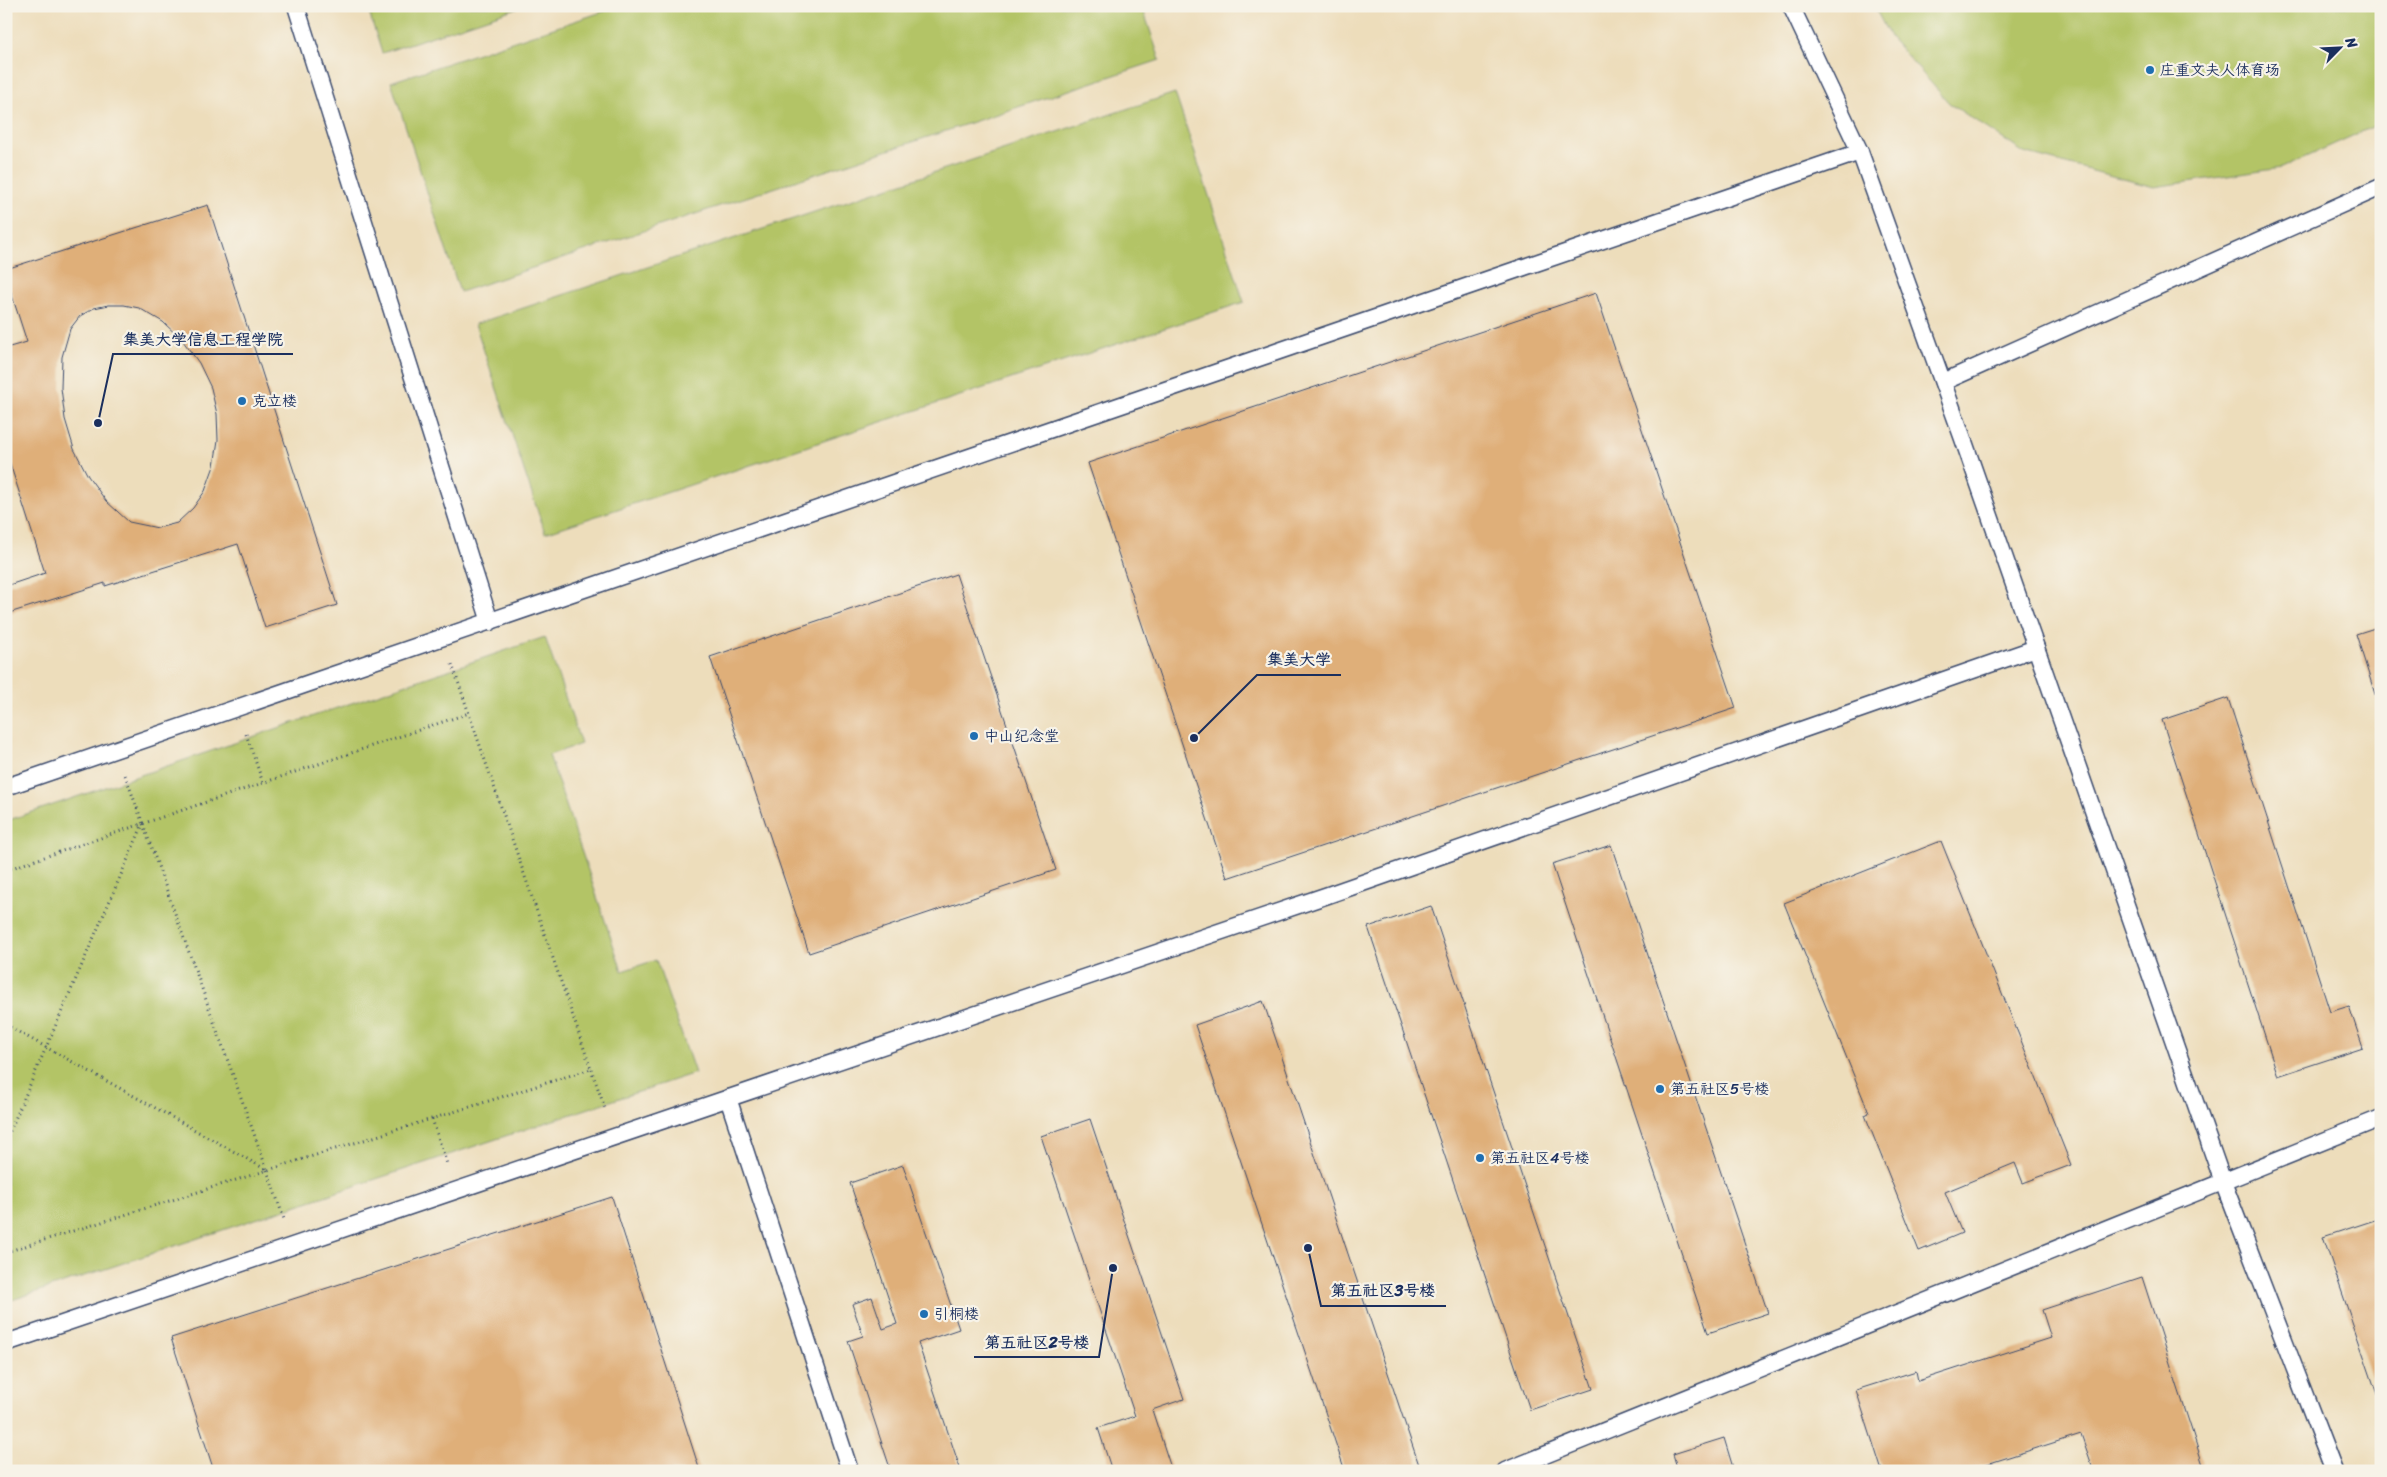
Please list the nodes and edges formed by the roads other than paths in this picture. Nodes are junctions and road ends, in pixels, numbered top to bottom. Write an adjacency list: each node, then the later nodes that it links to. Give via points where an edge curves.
1 (296, 6): 6 (lane)
2 (1791, 6): 3 (lane)
3 (1860, 152): 5 (lane); 6 (lane)
4 (2381, 188): 5 (lane)
5 (1943, 382): 7 (lane)
6 (490, 622): 8 (lane)
7 (2036, 648): 9 (lane, via 1328,895); 11 (lane)
8 (6, 787)
9 (728, 1098): 12 (lane); 13 (lane)
10 (2381, 1118): 11 (lane)
11 (2223, 1182): 14 (lane); 15 (lane)
12 (6, 1343)
13 (850, 1471)
14 (1504, 1471)
15 (2334, 1471)

